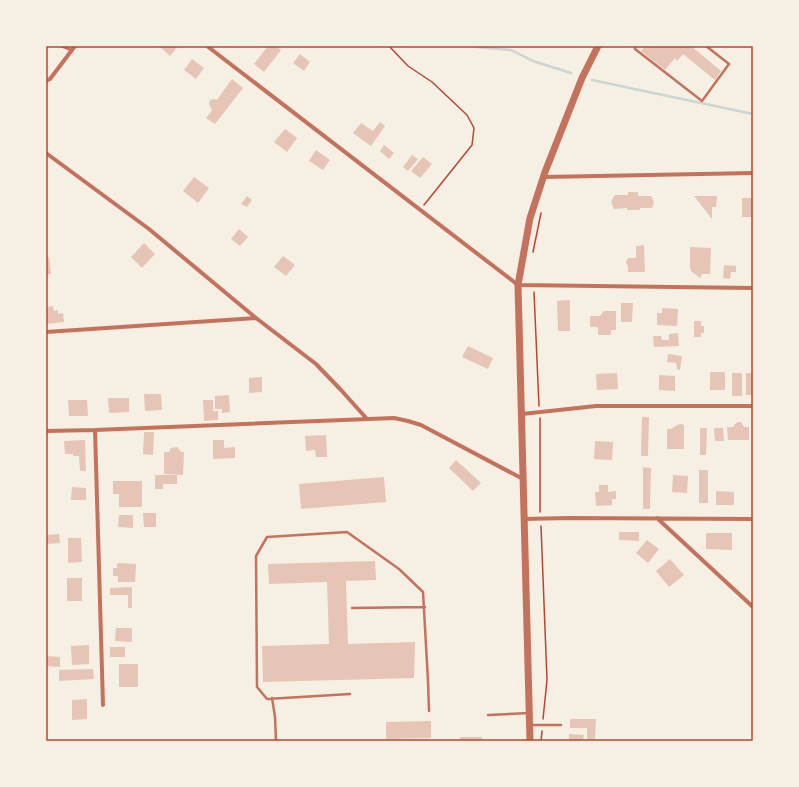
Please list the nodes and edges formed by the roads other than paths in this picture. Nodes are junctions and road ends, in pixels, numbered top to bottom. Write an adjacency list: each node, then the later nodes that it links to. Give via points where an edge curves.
1 (61, 46): 7 (lane)
2 (75, 46): 7 (street)
3 (207, 46): 12 (street)
4 (598, 46): 11 (street, via 582,78)
5 (635, 46): 6 (lane, via 635,49 702,101 729,64)
6 (706, 46)
7 (72, 50): 8 (street)
8 (46, 81)
9 (46, 153): 14 (street, via 148,229)
10 (753, 173): 11 (street)
11 (544, 177): 12 (street, via 530,218)
12 (518, 285): 13 (street); 17 (street)
13 (753, 288)
14 (256, 318): 15 (street); 18 (street, via 316,364)
15 (46, 332)
16 (753, 406): 17 (street, via 596,406)
17 (522, 414): 21 (street)
18 (367, 419): 19 (street); 21 (street, via 394,418 421,425)
19 (95, 430): 20 (street); 30 (street)
20 (46, 431)
21 (523, 480): 23 (street)
22 (656, 518): 23 (street); 24 (street); 26 (street)
23 (524, 519): 32 (street)
24 (753, 519)
25 (425, 607): 27 (lane); 29 (lane, via 423,592 399,569 347,532 267,537 256,556 257,687 267,699); 31 (lane)
26 (753, 607)
27 (352, 608)
28 (350, 694): 29 (lane)
29 (272, 698): 36 (lane)
30 (103, 705)
31 (429, 711)
32 (529, 713): 33 (lane); 34 (street)
33 (488, 715)
34 (529, 725): 35 (lane); 37 (street)
35 (561, 725)
36 (276, 741)
37 (530, 741)

